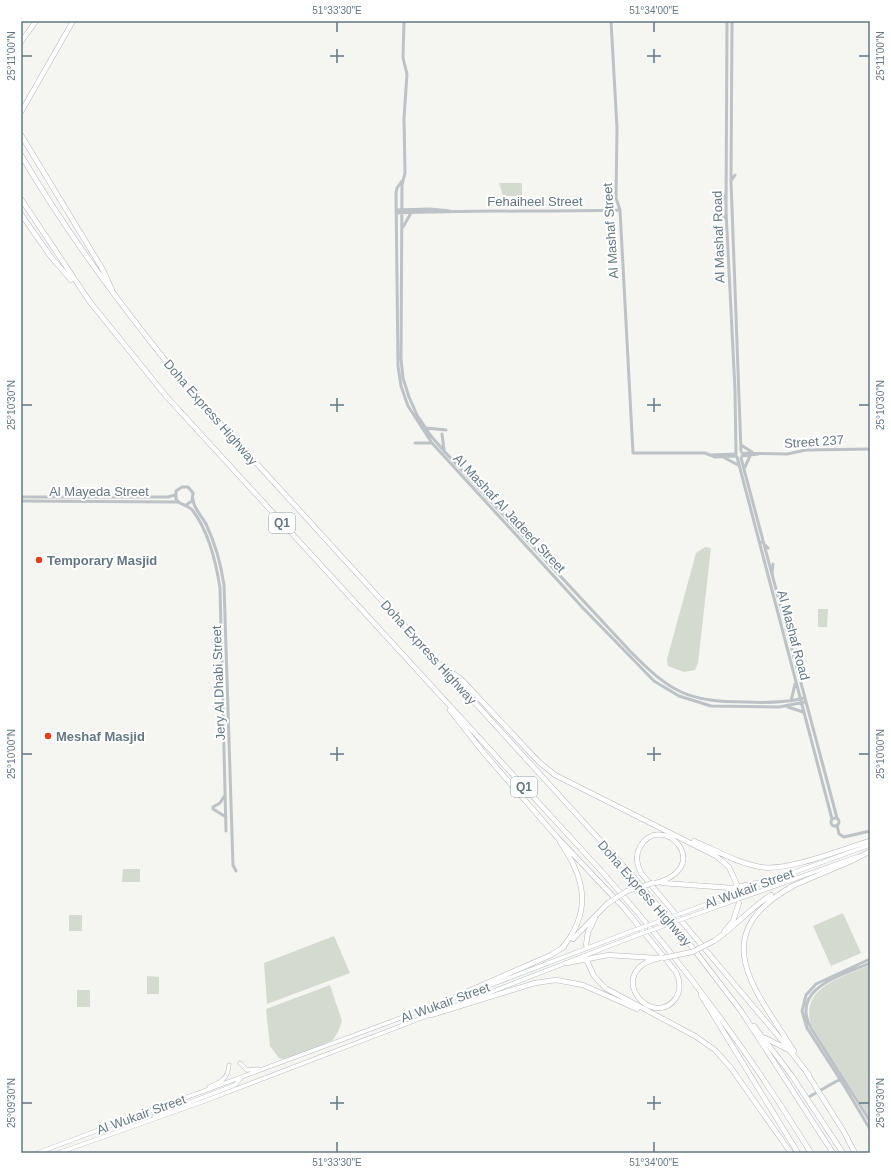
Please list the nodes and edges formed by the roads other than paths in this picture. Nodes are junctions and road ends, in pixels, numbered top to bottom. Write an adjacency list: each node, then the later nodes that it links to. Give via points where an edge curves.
1 (36, 21): 7 (highway)
2 (73, 21): 10 (highway)
3 (404, 21): 14 (street, Al Mashaf Al Jadeed Street, via 403,58 407,76)
4 (611, 21): 19 (street, Al Mashaf Street, via 617,128 616,198)
5 (727, 21): 9 (street, Al Mashaf Road)
6 (732, 21): 15 (street, Al Mashaf Road)
7 (21, 42)
8 (724, 58): 9 (street)
9 (727, 64): 16 (street, Al Mashaf Road)
10 (21, 112)
11 (21, 134): 27 (highway, via 103,270)
12 (21, 155): 27 (highway, Doha Express Highway, via 71,235)
13 (735, 176): 15 (street)
14 (403, 180): 18 (street, Al Mashaf Al Jadeed Street); 22 (street, Al Mashaf Al Jadeed Street, via 396,191)
15 (731, 181): 36 (street, Al Mashaf Road)
16 (726, 194): 24 (street, Al Mashaf Road); 24 (street, via 718,209)
17 (21, 199): 26 (highway, Doha Express Highway)
18 (402, 202): 20 (street, Al Mashaf Al Jadeed Street); 21 (street)
19 (620, 210): 21 (street, Fehaiheel Street); 43 (street, Al Mashaf Street, via 633,453)
20 (402, 211): 21 (street, Fehaiheel Street); 22 (street, Fehaiheel Street); 25 (street, Al Mashaf Al Jadeed Street)
21 (410, 211): 25 (street)
22 (396, 212): 28 (street, Al Mashaf Al Jadeed Street)
23 (21, 214): 26 (highway, via 62,271)
24 (726, 219): 35 (street, Al Mashaf Road, via 734,345)
25 (402, 229): 29 (street, Al Mashaf Al Jadeed Street)
26 (79, 288): 76 (highway, Doha Express Highway / Q1, via 166,396)
27 (114, 295): 73 (highway, Doha Express Highway, via 187,387)
28 (398, 300): 29 (street); 34 (street, Al Mashaf Al Jadeed Street, via 397,359 401,386 410,411)
29 (402, 319): 30 (street, Al Mashaf Al Jadeed Street, via 403,378 411,403)
30 (425, 428): 31 (street); 38 (street, Al Mashaf Al Jadeed Street)
31 (446, 430)
32 (442, 434): 38 (street)
33 (414, 443): 34 (street)
34 (432, 443): 80 (street, Al Mashaf Al Jadeed Street, via 583,608 659,685 679,696 711,706)
35 (736, 443): 40 (street); 44 (street, Al Mashaf Road)
36 (741, 445): 39 (street); 41 (street, Al Mashaf Road)
37 (870, 449): 42 (street, Street 237)
38 (445, 452): 78 (street, Al Mashaf Al Jadeed Street, via 629,650 662,681 684,694 710,701)
39 (754, 452): 41 (street, Street 237); 42 (street, Street 237)
40 (730, 454): 43 (street); 44 (street)
41 (741, 454): 44 (street); 44 (street); 45 (street, Street 237); 48 (street, Al Mashaf Road)
42 (759, 454): 45 (street, Street 237)
43 (710, 455): 46 (street)
44 (736, 455): 46 (street); 47 (street, Al Mashaf Road)
45 (750, 456): 48 (street)
46 (722, 457): 47 (street)
47 (738, 465): 74 (street, Al Mashaf Road)
48 (743, 470): 57 (street, Al Mashaf Road)
49 (175, 495): 50 (street, Al Mayeda Street); 51 (street, via 179,488 186,487 192,491); 54 (street)
50 (21, 497)
51 (193, 499): 56 (street); 63 (street, Jery Al Dhabi Street, via 206,524 218,557)
52 (21, 501): 53 (street, Al Mayeda Street)
53 (48, 501): 54 (street, Al Mayeda Street); 55 (street)
54 (178, 502): 56 (street)
55 (44, 504)
56 (186, 505): 62 (street, Jery Al Dhabi Street, via 194,512 204,532 216,565)
57 (762, 542): 58 (street); 60 (street, Al Mashaf Road)
58 (768, 548)
59 (772, 564): 60 (street)
60 (771, 576): 65 (street, Al Mashaf Road)
61 (216, 583): 62 (street)
62 (220, 588): 67 (street, Jery Al Dhabi Street)
63 (225, 595): 64 (street); 71 (street, Jery Al Dhabi Street)
64 (229, 601)
65 (786, 628): 66 (street); 72 (street, Al Mashaf Road)
66 (792, 634)
67 (222, 637): 68 (street); 79 (street, Jery Al Dhabi Street)
68 (219, 641)
69 (230, 647): 71 (street)
70 (796, 650): 72 (street)
71 (227, 654): 96 (street, Jery Al Dhabi Street, via 233,865)
72 (794, 660): 77 (street, Al Mashaf Road)
73 (441, 666): 91 (highway, via 461,679 538,762 551,772 570,784); 113 (highway, Doha Express Highway, via 630,874 692,947)
74 (796, 682): 77 (street, Al Mashaf Road); 78 (street)
75 (220, 697): 79 (street)
76 (444, 700): 92 (highway, via 462,727); 111 (highway, Doha Express Highway / Q1, via 622,894)
77 (802, 700): 78 (street, Al Mashaf Al Jadeed Street); 80 (street, Al Mashaf Al Jadeed Street); 81 (street, Al Mashaf Road); 82 (street, Al Mashaf Road)
78 (791, 701)
79 (224, 702): 84 (street, Jery Al Dhabi Street)
80 (786, 706): 81 (street)
81 (804, 712): 87 (street, Al Mashaf Road)
82 (816, 744): 83 (street); 86 (street, Al Mashaf Road)
83 (822, 750)
84 (225, 793): 85 (street, Jery Al Dhabi Street); 85 (street, via 220,803 213,808)
85 (226, 817): 89 (street, Jery Al Dhabi Street)
86 (836, 818): 87 (street); 88 (street, Al Mashaf Road, via 839,822)
87 (832, 819): 88 (street, via 832,824)
88 (837, 825): 90 (street, via 840,835 844,837)
89 (226, 831)
90 (870, 831)
91 (672, 833): 93 (highway, via 751,865 766,868 789,866); 99 (highway, via 721,859)
92 (555, 835): 105 (highway, via 574,866 582,896 582,912 578,924); 106 (highway, via 624,908 676,972 680,982 677,996 666,1006 649,1007 639,1000 633,980 640,966 650,960)
93 (870, 841)
94 (870, 845): 97 (main road, Al Wukair Street)
95 (870, 852): 100 (highway); 109 (main road, Al Wukair Street, bridge)
96 (236, 871)
97 (771, 880): 98 (highway, via 732,888); 112 (main road, Al Wukair Street, bridge)
98 (655, 883): 102 (highway, bridge, via 627,891); 117 (highway, via 673,877 683,862 681,847 666,835 654,836 642,844 637,858 641,873)
99 (737, 884)
100 (793, 886): 103 (highway, via 762,901); 121 (highway, via 771,898 758,911 746,935 744,958 751,984)
101 (739, 902): 103 (highway, via 733,921)
102 (600, 910): 104 (highway, via 590,927); 105 (highway)
103 (715, 940): 106 (highway, bridge, via 692,952)
104 (586, 946)
105 (562, 948): 112 (highway)
106 (662, 958): 109 (highway, via 608,955)
107 (870, 959): 123 (street, via 820,982 809,991 803,1003 802,1016 805,1025)
108 (587, 961): 115 (highway, via 594,976 605,988)
109 (566, 963): 114 (main road, Al Wukair Street)
110 (870, 963): 123 (street, via 818,987 806,1005 808,1024)
111 (693, 981): 133 (highway); 134 (highway, Doha Express Highway, via 752,1060)
112 (455, 997): 120 (main road, Al Wukair Street)
113 (741, 1011): 116 (highway); 135 (highway, Doha Express Highway)
114 (431, 1015): 115 (highway, via 535,983 556,980 583,985); 127 (main road, Al Wukair Street)
115 (669, 1022): 132 (highway, via 705,1043 723,1058)
116 (764, 1038): 117 (highway); 126 (highway)
117 (790, 1050): 121 (highway)
118 (240, 1063): 120 (main road, via 250,1070)
119 (229, 1065): 124 (main road, via 225,1079)
120 (266, 1068): 122 (main road, Al Wukair Street)
121 (809, 1075): 125 (highway)
122 (241, 1078): 124 (main road, Al Wukair Street); 127 (main road, via 235,1085)
123 (842, 1078): 125 (street); 128 (street); 129 (street)
124 (206, 1091): 130 (main road, Al Wukair Street)
125 (819, 1092): 126 (street); 137 (highway)
126 (807, 1098): 136 (highway)
127 (146, 1121): 131 (main road, Al Wukair Street)
128 (870, 1121)
129 (870, 1129)
130 (37, 1153)
131 (58, 1153)
132 (791, 1153)
133 (798, 1153)
134 (811, 1153)
135 (833, 1153)
136 (843, 1153)
137 (855, 1153)

